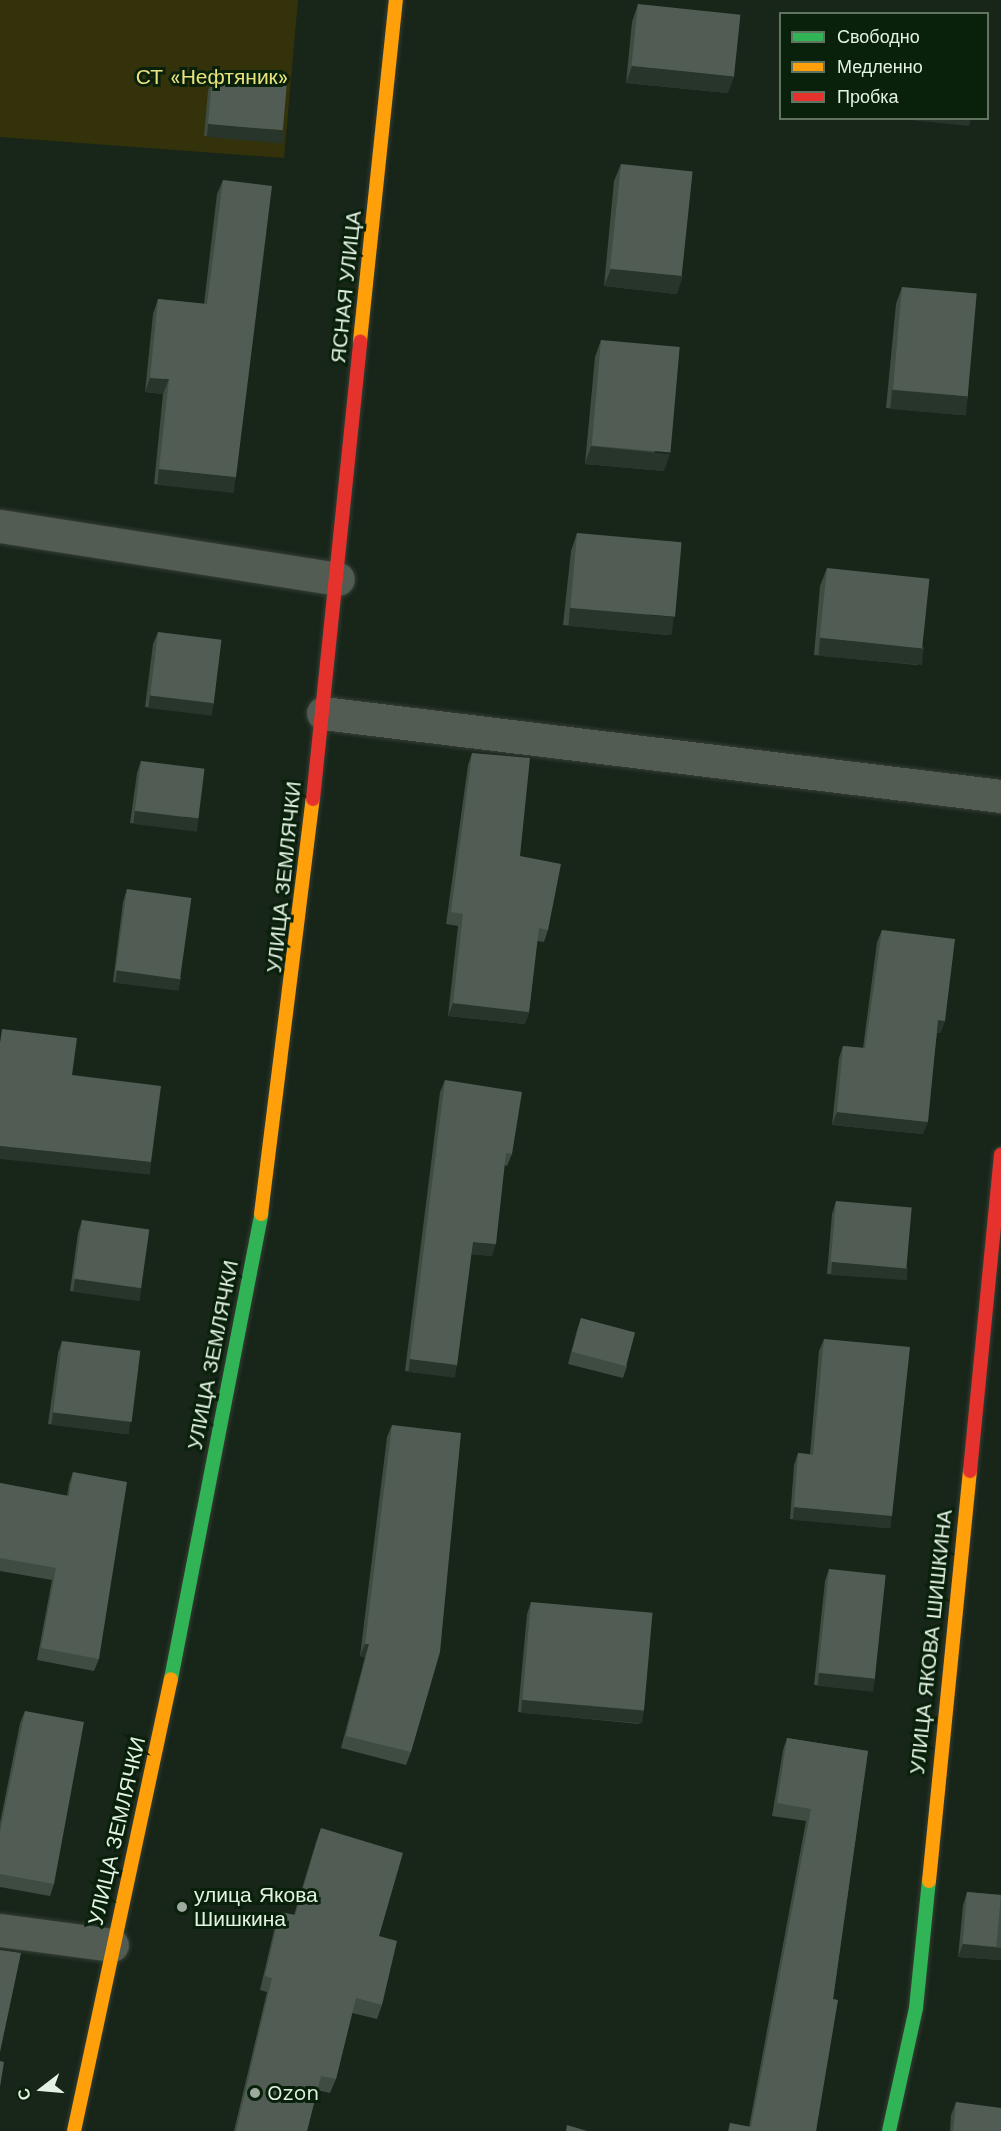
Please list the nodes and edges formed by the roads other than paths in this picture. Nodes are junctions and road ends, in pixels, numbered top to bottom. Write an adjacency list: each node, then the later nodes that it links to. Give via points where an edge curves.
1 (396, 0): 3 (main road, ЯСНАЯ УЛИЦА)
2 (0, 526): 3 (street)
3 (338, 579): 4 (main road, УЛИЦА ЗЕМЛЯЧКИ)
4 (323, 713): 5 (street); 8 (main road, УЛИЦА ЗЕМЛЯЧКИ, via 259,1226 179,1643)
5 (1001, 796)
6 (1001, 1155): 10 (main road, УЛИЦА ЯКОВА ШИШКИНА, via 916,2008)
7 (0, 1930): 8 (street)
8 (112, 1945): 9 (main road, УЛИЦА ЗЕМЛЯЧКИ)
9 (74, 2131)
10 (889, 2131)

